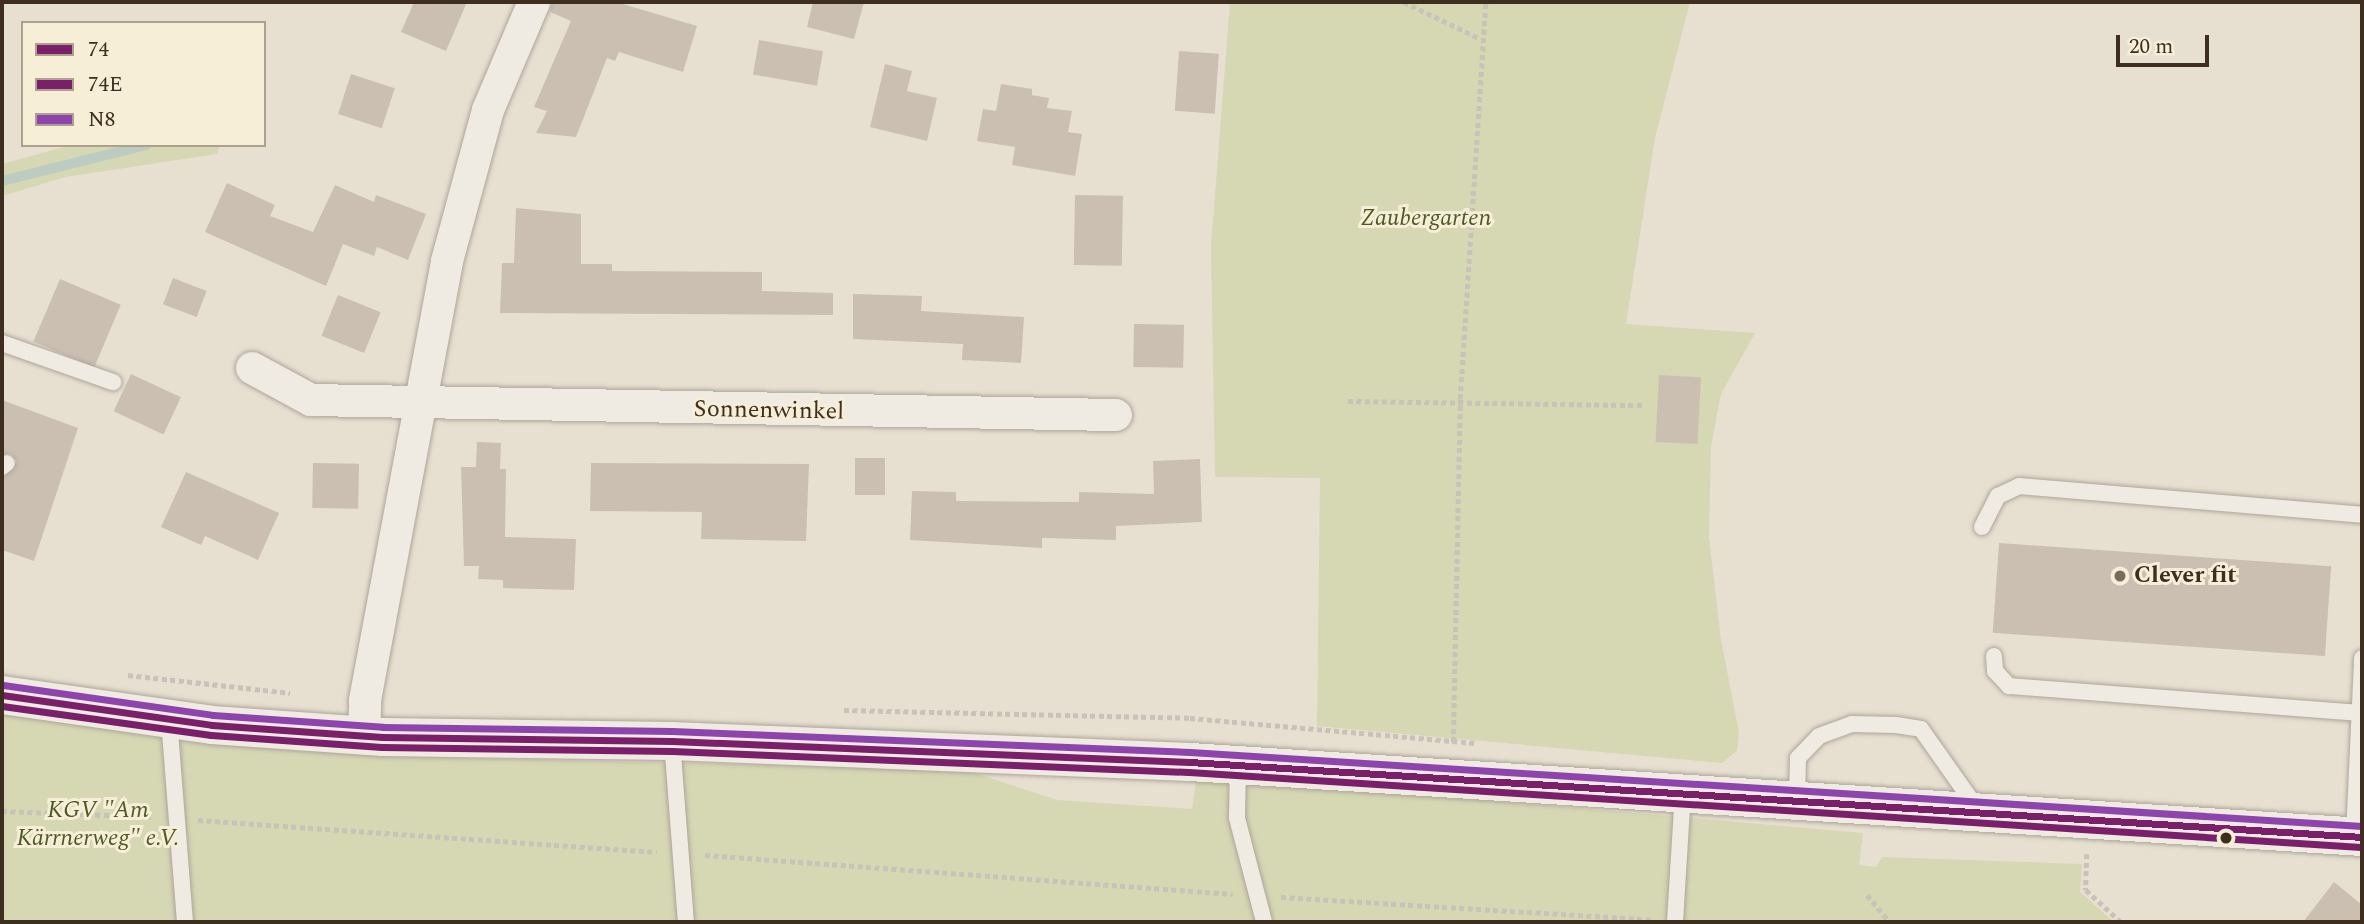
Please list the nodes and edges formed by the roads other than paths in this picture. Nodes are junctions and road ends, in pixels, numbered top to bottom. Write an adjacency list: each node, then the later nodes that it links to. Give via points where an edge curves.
1 (534, 2): 5 (street, via 485,122 447,261)
2 (2, 343): 4 (lane)
3 (252, 368): 5 (street, Sonnenwinkel, via 311,400)
4 (113, 382)
5 (422, 406): 6 (street, Sonnenwinkel); 14 (street, via 365,700)
6 (1116, 415)
7 (2362, 516): 8 (lane, via 2019,486 1998,496)
8 (1982, 527)
9 (1994, 656): 12 (lane, via 1996,671 2009,686)
10 (2362, 658): 12 (lane)
11 (2, 695): 13 (main road)
12 (2361, 704): 20 (lane)
13 (169, 719): 14 (main road); 21 (lane)
14 (364, 736): 15 (main road)
15 (672, 741): 16 (main road); 22 (lane)
16 (1238, 765): 17 (main road); 23 (lane, via 1237,818)
17 (1683, 792): 18 (main road); 24 (lane)
18 (1797, 802): 19 (main road); 19 (lane, via 1798,758 1819,736 1852,724 1896,725 1921,729)
19 (1983, 814): 20 (main road)
20 (2358, 837)
21 (186, 922)
22 (686, 922)
23 (1264, 922)
24 (1674, 922)

